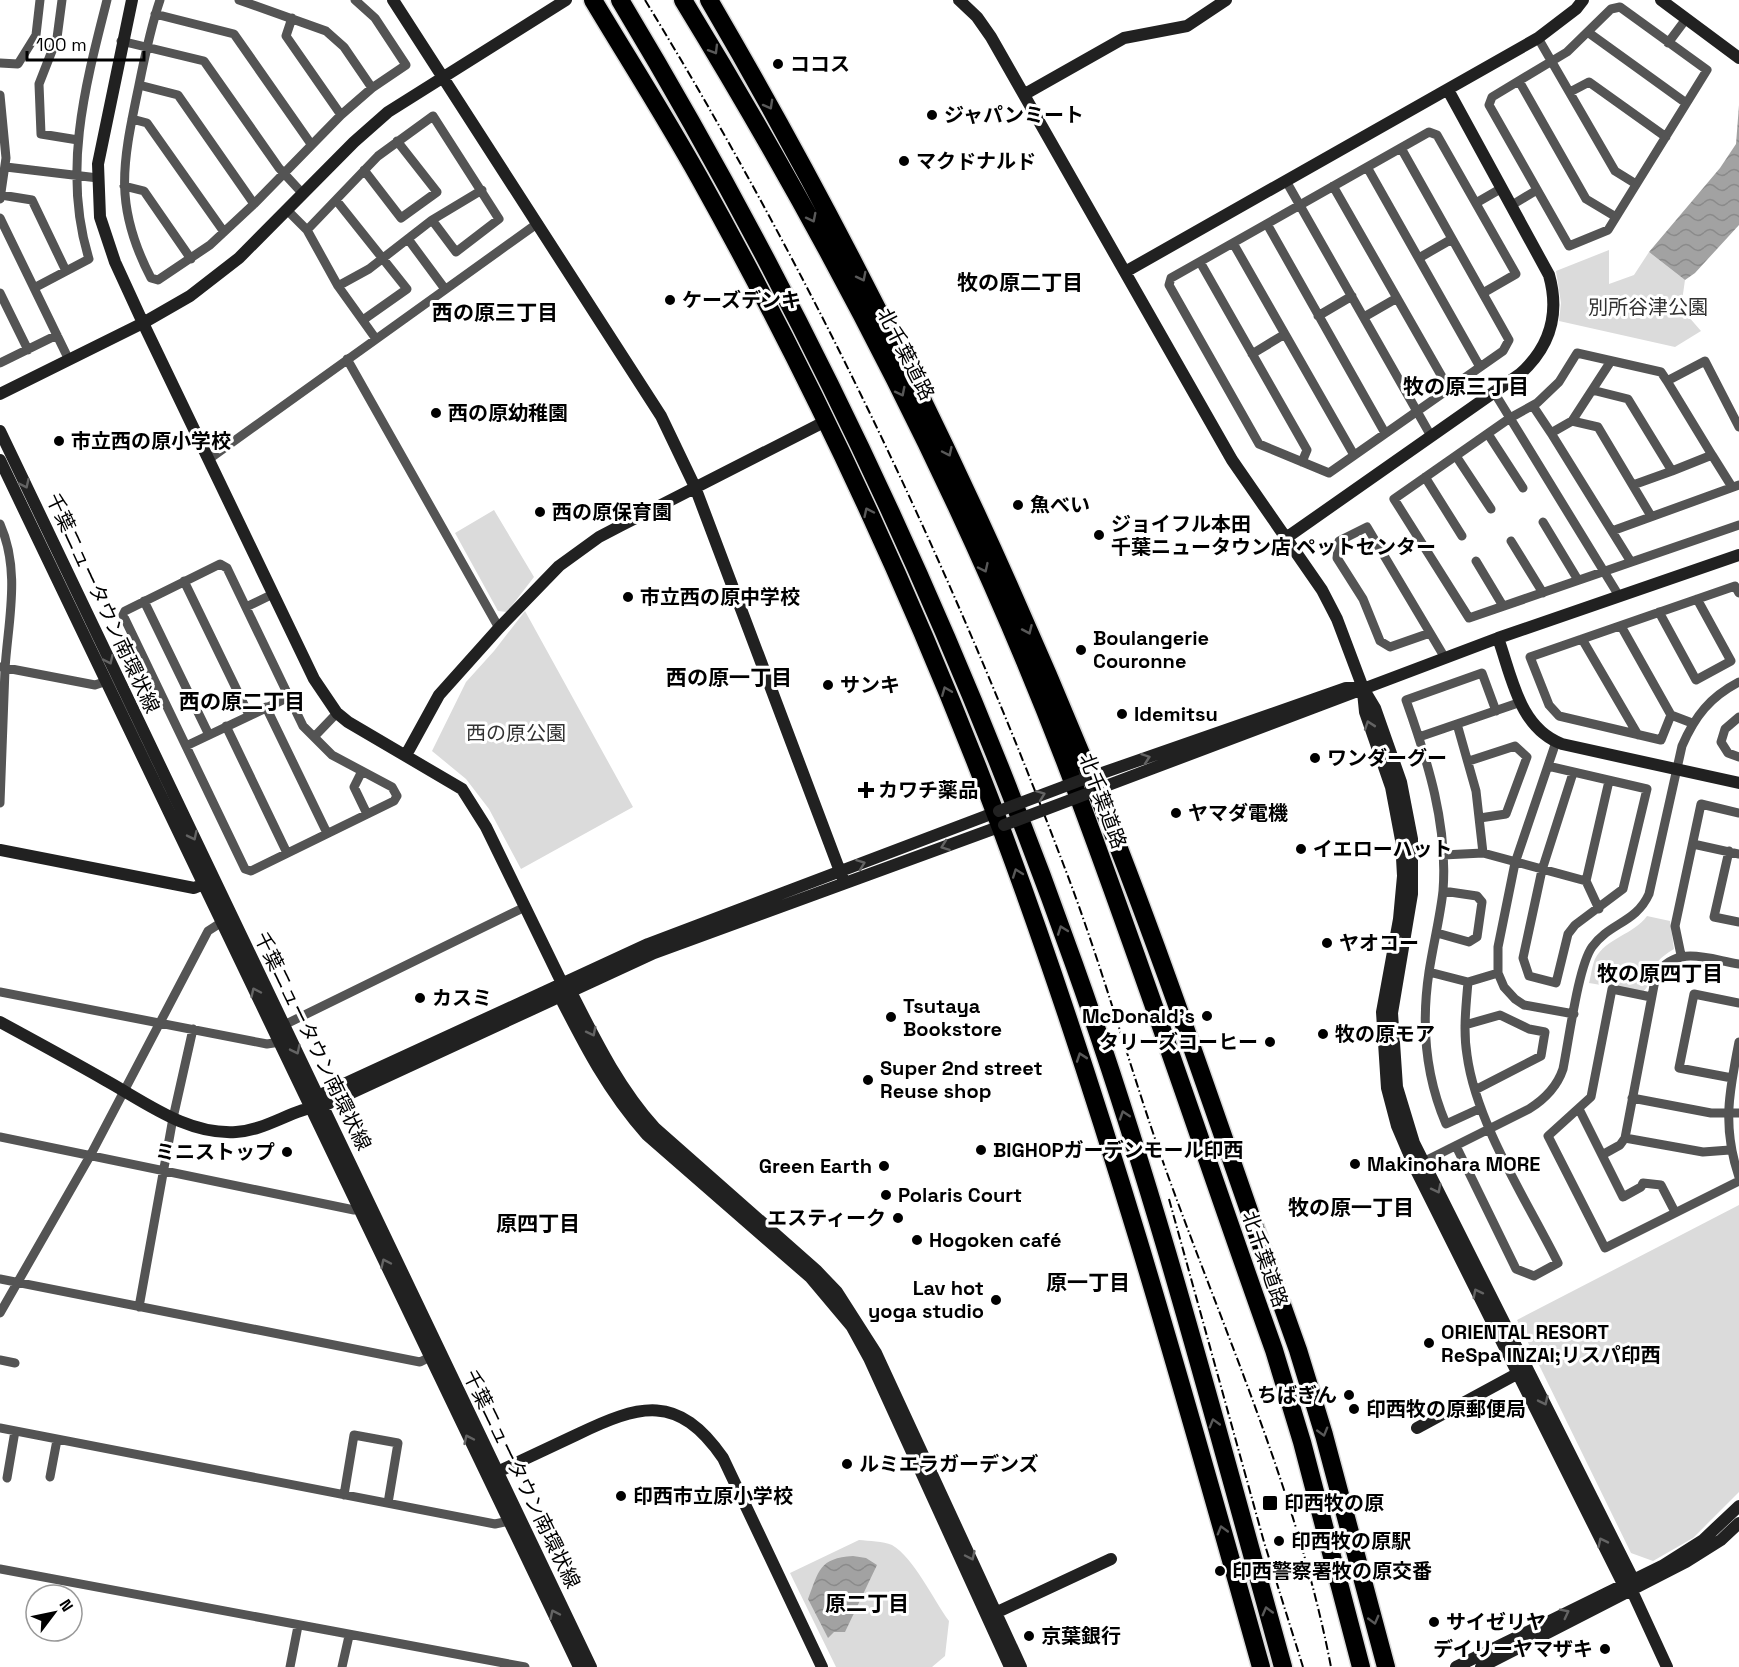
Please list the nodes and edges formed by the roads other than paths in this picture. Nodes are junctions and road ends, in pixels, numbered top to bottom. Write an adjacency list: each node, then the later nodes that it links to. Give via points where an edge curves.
1 (40, 0): 27 (street, via 36,35 21,62)
2 (62, 0): 41 (street, via 57,38 39,84 41,134)
3 (107, 0): 41 (street)
4 (132, 0): 23 (street)
5 (160, 0): 18 (street)
6 (239, 0): 19 (street)
7 (354, 0): 32 (street, via 375,18 406,64)
8 (393, 0): 29 (street)
9 (566, 0): 29 (street)
10 (593, 0): 112 (highway, via 698,176)
11 (620, 0): 249 (highway, one-way to 11, via 1076,968 1026,833 967,682 893,514 763,251)
12 (683, 0): 218 (highway, 北千葉道路, one-way to 218, via 806,208 916,422 991,585 1068,768)
13 (709, 0): 192 (highway, 北千葉道路, one-way to 192, via 813,184 916,384 1033,640)
14 (959, 0): 35 (street, via 985,27)
15 (1226, 0): 35 (street, via 1187,26 1124,38)
16 (1583, 0): 22 (street)
17 (1661, 0): 20 (street)
18 (155, 14): 25 (street); 43 (street, via 234,34)
19 (292, 18): 32 (street, via 337,39); 38 (street, via 286,36)
20 (1686, 18): 24 (street); 26 (street)
21 (1589, 33): 24 (street, via 1611,9 1620,7); 28 (street); 37 (street)
22 (1538, 38): 28 (street); 33 (street)
23 (121, 41): 25 (street); 50 (street, via 101,140)
24 (1668, 43): 37 (street, via 1707,70)
25 (147, 47): 31 (street); 48 (street, via 204,61)
26 (1739, 58)
27 (1, 61)
28 (1552, 62): 30 (street); 34 (street)
29 (443, 76): 58 (street, via 388,112); 69 (street)
30 (1519, 81): 57 (street, via 1492,97 1489,105); 66 (street, via 1586,199)
31 (139, 85): 39 (street); 62 (street, via 178,94)
32 (372, 88): 38 (street)
33 (1448, 90): 51 (street); 55 (street)
34 (1570, 92): 40 (street, via 1589,82); 52 (street, via 1615,171)
35 (1024, 94): 82 (street)
36 (0, 95): 45 (street)
37 (1686, 103): 40 (street)
38 (341, 115): 43 (street)
39 (132, 119): 53 (street, via 125,152); 73 (street, via 147,123)
40 (1666, 137): 52 (street)
41 (78, 140): 49 (street)
42 (397, 141): 47 (street); 47 (street, via 437,192 401,218); 56 (street, via 432,116)
43 (311, 144): 48 (street)
44 (1401, 148): 46 (street); 61 (street, via 1429,132 1437,135); 75 (street)
45 (6, 167): 49 (street); 59 (street)
46 (1367, 167): 54 (street); 78 (street)
47 (364, 170): 60 (street)
48 (284, 173): 58 (street); 62 (street)
49 (75, 176): 50 (street); 81 (street, via 77,212 89,260)
50 (98, 178): 93 (street, via 100,217 106,237)
51 (1286, 181): 63 (street); 82 (street)
52 (1636, 184): 66 (street)
53 (124, 186): 77 (street, via 144,191); 77 (street, via 130,230 152,278 158,280)
54 (1334, 186): 63 (street); 89 (street)
55 (1502, 188): 61 (street); 64 (street)
56 (482, 190): 68 (street); 68 (street, via 499,219 460,250 453,251)
57 (1537, 190): 64 (street); 66 (street, via 1569,246 1608,230)
58 (303, 194): 65 (street)
59 (0, 197): 81 (street, via 32,200)
60 (336, 200): 71 (street); 79 (street)
61 (1476, 203): 87 (street, via 1516,274)
62 (254, 204): 73 (street)
63 (1300, 205): 70 (street); 88 (street)
64 (1512, 205): 107 (street, via 1549,275 1554,319 1537,357)
65 (287, 210): 71 (street); 93 (street, via 227,269)
66 (1616, 217)
67 (0, 218): 72 (street)
68 (432, 220): 74 (street)
69 (538, 223): 85 (street); 130 (street, via 661,416)
70 (1267, 224): 76 (street); 90 (street)
71 (307, 230): 83 (street)
72 (3, 232): 84 (street)
73 (224, 232): 77 (street)
74 (408, 239): 79 (street); 85 (street)
75 (1452, 239): 78 (street); 87 (street)
76 (1233, 243): 80 (street); 94 (street)
77 (191, 258)
78 (1419, 258): 103 (street)
79 (382, 259): 83 (street); 92 (street, via 406,289)
80 (1200, 262): 98 (street); 125 (street, via 1171,278 1169,285 1259,444)
81 (66, 271): 84 (street)
82 (1125, 272): 139 (street, via 1232,460)
83 (339, 286): 92 (street)
84 (34, 288): 95 (street)
85 (445, 289): 96 (street)
86 (0, 293): 97 (street)
87 (1483, 293): 103 (street, via 1509,340 1503,351)
88 (1352, 296): 90 (street); 91 (street)
89 (1397, 298): 91 (street); 105 (street)
90 (1318, 316): 116 (street)
91 (1364, 317): 110 (street)
92 (363, 320): 96 (street)
93 (143, 323): 100 (street); 123 (street)
94 (1284, 334): 98 (street); 121 (street)
95 (57, 335): 97 (street); 100 (street)
96 (376, 339): 99 (street)
97 (28, 350): 102 (street)
98 (1252, 354): 125 (street, via 1307,450)
99 (347, 359): 123 (street); 157 (street)
100 (69, 360): 108 (street)
101 (1611, 361): 104 (street, via 1661,372); 106 (street); 109 (street, via 1576,352 1559,382)
102 (0, 363)
103 (1480, 367): 105 (street)
104 (1667, 381): 114 (street, via 1705,361); 120 (street)
105 (1449, 389): 110 (street)
106 (1592, 390): 113 (street); 126 (street, via 1628,399)
107 (1494, 392): 111 (street); 119 (street)
108 (0, 394)
109 (1533, 406): 111 (street); 117 (street)
110 (1417, 411): 116 (street); 119 (street)
111 (1510, 418): 118 (street); 144 (street)
112 (826, 421): 130 (street); 197 (highway, one-way to 112)
113 (1572, 421): 117 (street); 128 (street, via 1598,427)
114 (1739, 427)
115 (0, 431): 230 (street, 千葉ニュータウン南環状線, one-way to 230)
116 (1385, 433): 121 (street)
117 (1551, 433): 137 (street)
118 (1488, 434): 122 (street); 131 (street)
119 (1431, 436): 139 (street)
120 (1712, 454): 126 (street); 129 (street)
121 (1354, 455): 125 (street, via 1329,473)
122 (1456, 456): 127 (street); 132 (street)
123 (209, 459): 149 (street)
124 (0, 460): 163 (street, 千葉ニュータウン南環状線)
125 (1302, 462)
126 (1672, 471): 128 (street)
127 (1425, 477): 138 (street); 153 (street, via 1394,499 1469,618)
128 (1633, 486): 133 (street)
129 (1736, 486): 133 (street)
130 (696, 487): 157 (street, via 576,553); 208 (street)
131 (1523, 488)
132 (1491, 508)
133 (1651, 516): 137 (street)
134 (1543, 522): 145 (street)
135 (0, 524): 162 (street, via 13,592)
136 (1739, 525): 143 (street)
137 (1612, 531): 143 (street)
138 (1462, 536)
139 (1286, 538): 165 (street, via 1331,605)
140 (1511, 541): 147 (street)
141 (1739, 555): 150 (street)
142 (1476, 561): 153 (street)
143 (1631, 562): 144 (street)
144 (1604, 571): 145 (street); 150 (street)
145 (1578, 580): 147 (street)
146 (184, 581): 152 (street); 154 (street, via 224,565); 171 (street)
147 (1543, 593): 153 (street)
148 (1739, 593): 151 (street, via 1735,586)
149 (273, 594): 154 (street); 170 (street, via 315,679)
150 (1619, 596): 159 (street)
151 (1697, 599): 155 (street); 155 (street, via 1731,661 1696,680)
152 (144, 601): 177 (street); 182 (street, via 123,615)
153 (1503, 606)
154 (246, 607): 166 (street)
155 (1659, 612): 156 (street)
156 (1621, 626): 160 (street); 172 (street)
157 (499, 628): 183 (street, via 438,695)
158 (1430, 633): 158 (street, via 1367,526 1339,541 1337,558 1363,599 1380,641 1390,647); 161 (street)
159 (1498, 638): 161 (street); 167 (street)
160 (1582, 639): 178 (street); 178 (street, via 1530,657 1549,705 1565,718)
161 (1445, 658): 165 (street)
162 (3, 667): 163 (street, via 95,685); 193 (street)
163 (107, 681): 210 (street, 千葉ニュータウン南環状線)
164 (1739, 682): 174 (street, via 1713,699)
165 (1363, 688): 192 (street, via 1346,688); 254 (street, via 1375,708 1401,782 1410,828 1412,894 1394,996 1392,1039 1401,1105); 267 (street, one-way to 165, via 1405,1147 1389,1097 1382,1012 1399,919 1401,840 1391,787 1365,712)
166 (289, 697): 168 (street); 179 (street, via 303,726)
167 (1521, 702): 169 (street); 181 (street, via 1533,726)
168 (266, 707): 171 (street); 198 (street)
169 (1496, 711): 175 (street); 180 (street, via 1482,673 1406,700)
170 (337, 713): 179 (street); 183 (street, via 359,730)
171 (249, 715): 176 (street)
172 (1671, 715): 174 (street); 178 (street, via 1661,740)
173 (1739, 717): 184 (street, via 1725,729 1721,742 1728,753)
174 (1692, 723): 187 (street)
175 (1456, 724): 180 (street); 185 (street)
176 (226, 726): 177 (street); 202 (street)
177 (209, 735): 182 (street)
178 (1638, 735)
179 (314, 737): 188 (street, via 332,755)
180 (1419, 737): 205 (street, via 1434,789)
181 (1556, 742): 186 (street); 187 (street)
182 (186, 746): 202 (street, via 245,869 251,871)
183 (406, 755): 212 (street, via 453,783 470,799)
184 (1739, 757)
185 (1469, 761): 196 (street); 196 (street, via 1515,746 1527,757 1506,814)
186 (1548, 766): 189 (street); 206 (street)
187 (1677, 769): 191 (street); 227 (street, via 1649,894 1638,913 1603,935 1592,947 1584,964)
188 (362, 771): 195 (street, via 354,787); 195 (street, via 392,787 397,796)
189 (1573, 773): 190 (street); 207 (street)
190 (1609, 781): 209 (street); 213 (street, via 1647,789 1627,880 1616,897)
191 (1739, 783)
192 (1090, 785): 197 (street, bridge); 263 (highway, 北千葉道路)
193 (0, 803)
194 (1739, 813): 199 (street, via 1701,804)
195 (367, 814): 198 (street)
196 (1480, 818): 203 (street)
197 (999, 819): 208 (street); 268 (highway, one-way to 197, via 1100,1112)
198 (327, 833): 202 (street)
199 (1693, 843): 201 (street); 217 (street, via 1675,926)
200 (0, 850): 210 (street, via 194,888)
201 (1729, 851): 204 (street); 215 (street, via 1714,917)
202 (287, 853)
203 (1483, 853): 205 (street); 206 (street)
204 (1739, 854)
205 (1443, 855): 211 (street)
206 (1515, 863): 207 (street); 221 (street, via 1498,947)
207 (1542, 870): 209 (street); 213 (street, via 1523,958 1529,976 1556,983 1568,934)
208 (842, 877): 223 (street, via 648,944)
209 (1586, 881): 213 (street)
210 (204, 884): 214 (street, 千葉ニュータウン南環状線)
211 (1443, 891): 216 (street); 216 (street, via 1477,896 1482,902 1477,937 1468,942)
212 (525, 907): 223 (street); 230 (street)
213 (1599, 909)
214 (222, 922): 229 (street, via 208,931); 233 (street, 千葉ニュータウン南環状線, one-way to 214)
215 (1739, 922)
216 (1437, 933): 220 (street)
217 (1681, 955): 219 (street); 225 (street, via 1662,966)
218 (1135, 959): 263 (highway, via 1153,988 1255,1258); 296 (highway, 北千葉道路, via 1274,1350)
219 (1739, 964)
220 (1429, 972): 222 (street); 241 (street, via 1425,1044 1438,1106 1446,1124)
221 (1498, 973): 222 (street); 227 (street, via 1504,987 1524,1005)
222 (1468, 982): 231 (street)
223 (564, 989): 239 (street); 284 (street, via 614,1075 643,1115 816,1270 859,1323)
224 (0, 992): 229 (street)
225 (1652, 997): 238 (street); 242 (street, via 1612,989 1592,1092)
226 (1739, 1003): 235 (street, via 1694,994 1679,1068)
227 (1574, 1014): 246 (street, via 1563,1069 1556,1084 1538,1104)
228 (0, 1022): 236 (street)
229 (159, 1022): 232 (street); 236 (street)
230 (284, 1025): 239 (street, 千葉ニュータウン南環状線, one-way to 239)
231 (1465, 1025): 237 (street); 237 (street, via 1500,1015 1545,1032 1541,1056)
232 (193, 1029): 233 (street, via 267,1044); 245 (street)
233 (280, 1042): 240 (street, 千葉ニュータウン南環状線)
234 (1739, 1042): 235 (street)
235 (1732, 1078): 243 (street)
236 (123, 1090): 245 (street); 253 (street)
237 (1474, 1090): 241 (street)
238 (1632, 1098): 243 (street); 248 (street)
239 (321, 1101): 240 (street); 273 (street, 千葉ニュータウン南環状線)
240 (310, 1107): 245 (street, via 261,1128 234,1132 200,1128); 257 (street, 千葉ニュータウン南環状線)
241 (1481, 1108): 246 (street)
242 (1579, 1109): 252 (street); 258 (street, via 1548,1136 1605,1248)
243 (1728, 1113): 244 (street); 251 (street)
244 (1739, 1113)
245 (172, 1118): 255 (street)
246 (1490, 1129): 250 (street); 250 (street, via 1558,1263 1533,1276 1516,1269)
247 (0, 1137): 253 (street)
248 (1625, 1138): 251 (street, via 1703,1152); 252 (street)
249 (1134, 1145): 268 (highway, via 1136,1179 1166,1300); 295 (highway, one-way to 249)
250 (1456, 1146): 254 (street)
251 (1730, 1150): 256 (street)
252 (1602, 1155): 258 (street, via 1623,1197 1643,1183 1661,1185)
253 (90, 1156): 255 (street); 260 (street)
254 (1423, 1162): 267 (street, one-way to 267)
255 (163, 1172): 257 (street); 261 (street)
256 (1739, 1179): 258 (street)
257 (359, 1208): 264 (street, 千葉ニュータウン南環状線, one-way to 257)
258 (1675, 1212)
259 (0, 1279): 260 (street)
260 (16, 1284): 261 (street); 262 (street)
261 (139, 1307): 264 (street, via 420,1362)
262 (0, 1313)
263 (1298, 1350): 297 (highway, 北千葉道路, one-way to 297)
264 (430, 1357): 273 (street, 千葉ニュータウン南環状線, one-way to 264)
265 (0, 1360): 266 (street)
266 (15, 1363)
267 (1523, 1371): 270 (street); 283 (street)
268 (1176, 1376): 294 (highway, one-way to 268)
269 (0, 1428): 271 (street)
270 (1416, 1428)
271 (15, 1431): 272 (street); 275 (street)
272 (57, 1440): 274 (street); 276 (street)
273 (492, 1475): 279 (street, 千葉ニュータウン南環状線); 287 (street, 千葉ニュータウン南環状線); 291 (street, via 631,1411 669,1413 687,1420 708,1436 723,1458)
274 (50, 1477)
275 (7, 1478)
276 (344, 1495): 277 (street); 277 (street, via 354,1435 398,1443)
277 (388, 1503): 279 (street, via 495,1524)
278 (1739, 1506): 283 (street, via 1702,1540)
279 (509, 1521): 287 (street, 千葉ニュータウン南環状線, one-way to 279)
280 (1739, 1522): 283 (street, via 1708,1549)
281 (1111, 1559): 284 (street)
282 (0, 1569): 285 (street)
283 (1629, 1585): 298 (street, one-way to 283); 299 (street); 300 (street)
284 (992, 1614): 292 (street); 293 (street)
285 (298, 1626): 286 (street); 288 (street)
286 (349, 1635): 289 (street); 290 (street)
287 (580, 1665)
288 (290, 1667)
289 (342, 1667)
290 (525, 1667)
291 (822, 1667)
292 (1010, 1667)
293 (1022, 1667)
294 (1261, 1667)
295 (1283, 1667)
296 (1361, 1667)
297 (1386, 1667)
298 (1456, 1667)
299 (1481, 1667)
300 (1667, 1667)

